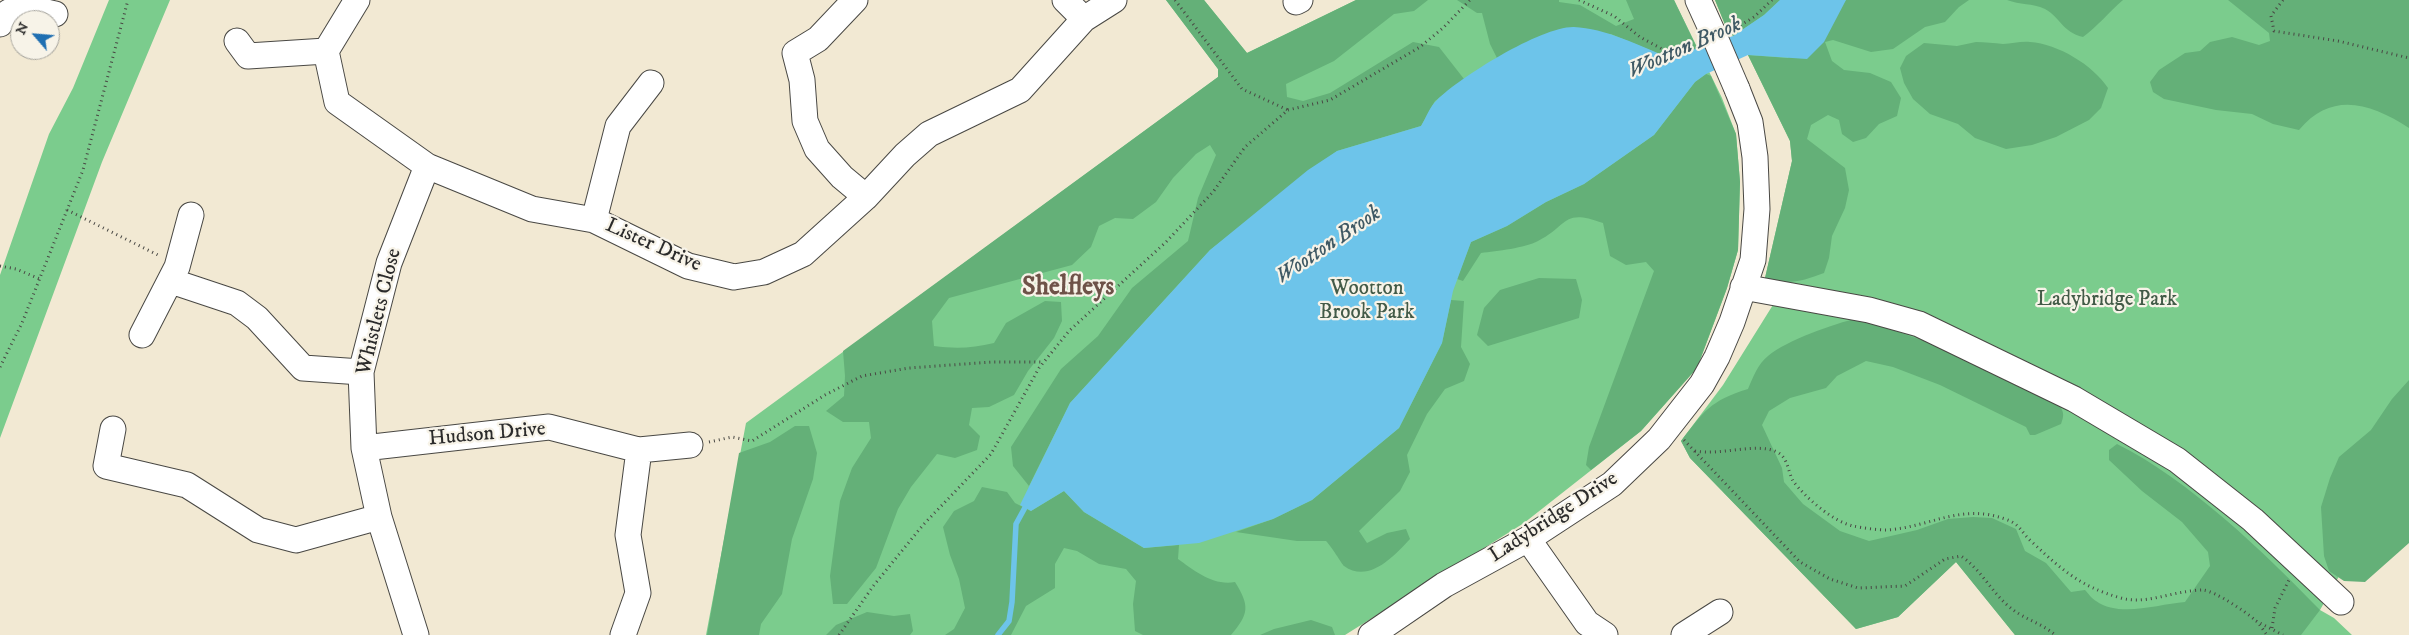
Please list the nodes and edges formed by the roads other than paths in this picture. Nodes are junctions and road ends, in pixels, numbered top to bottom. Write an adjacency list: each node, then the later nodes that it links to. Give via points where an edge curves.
1 (356, 0): 12 (street)
2 (855, 0): 15 (street, via 818,39 795,53 802,80 805,121 817,149 842,177)
3 (1065, 0): 9 (street)
4 (1114, 0): 9 (street, Lister Drive)
5 (1698, 0): 19 (street, Ladybridge Drive, bridge, via 1724,30 1737,88 1750,122 1757,209 1752,260)
6 (15, 10): 7 (street, via 27,7)
7 (39, 10)
8 (10, 12): 10 (street)
9 (1084, 19): 15 (street, Lister Drive, via 1020,90 929,134)
10 (0, 24)
11 (237, 41): 12 (street, via 248,56)
12 (326, 51): 14 (street, Lister Drive, via 337,102)
13 (651, 83): 17 (street, Lister Drive, via 618,126)
14 (426, 166): 17 (street, Lister Drive, via 532,209); 21 (street, Whistlets Close, via 389,263)
15 (866, 197): 17 (street, Lister Drive, via 803,254 764,272 734,277 688,266)
16 (191, 214): 18 (street)
17 (594, 220)
18 (174, 274): 20 (street); 21 (street, via 237,303 257,318 303,368)
19 (1743, 287): 27 (street, Ladybridge Drive, via 1717,357 1702,384 1666,430 1612,484); 28 (street, via 1869,310 1919,324 2074,400 2177,460 2253,520)
20 (142, 335)
21 (361, 372): 24 (street, Whistlets Close)
22 (113, 429): 26 (street, via 106,466 186,485 258,530 296,540)
23 (690, 446): 25 (street, Hudson Drive)
24 (364, 448): 25 (street, Hudson Drive, via 549,427); 26 (street, Whistlets Close)
25 (639, 450): 32 (street, via 628,535 638,593)
26 (379, 517): 31 (street, Whistlets Close)
27 (1528, 539): 30 (street); 33 (street, Ladybridge Drive, via 1444,585)
28 (2341, 602)
29 (1720, 612): 34 (street)
30 (1589, 631)
31 (416, 635)
32 (624, 635)
33 (1372, 635)
34 (1684, 635)

